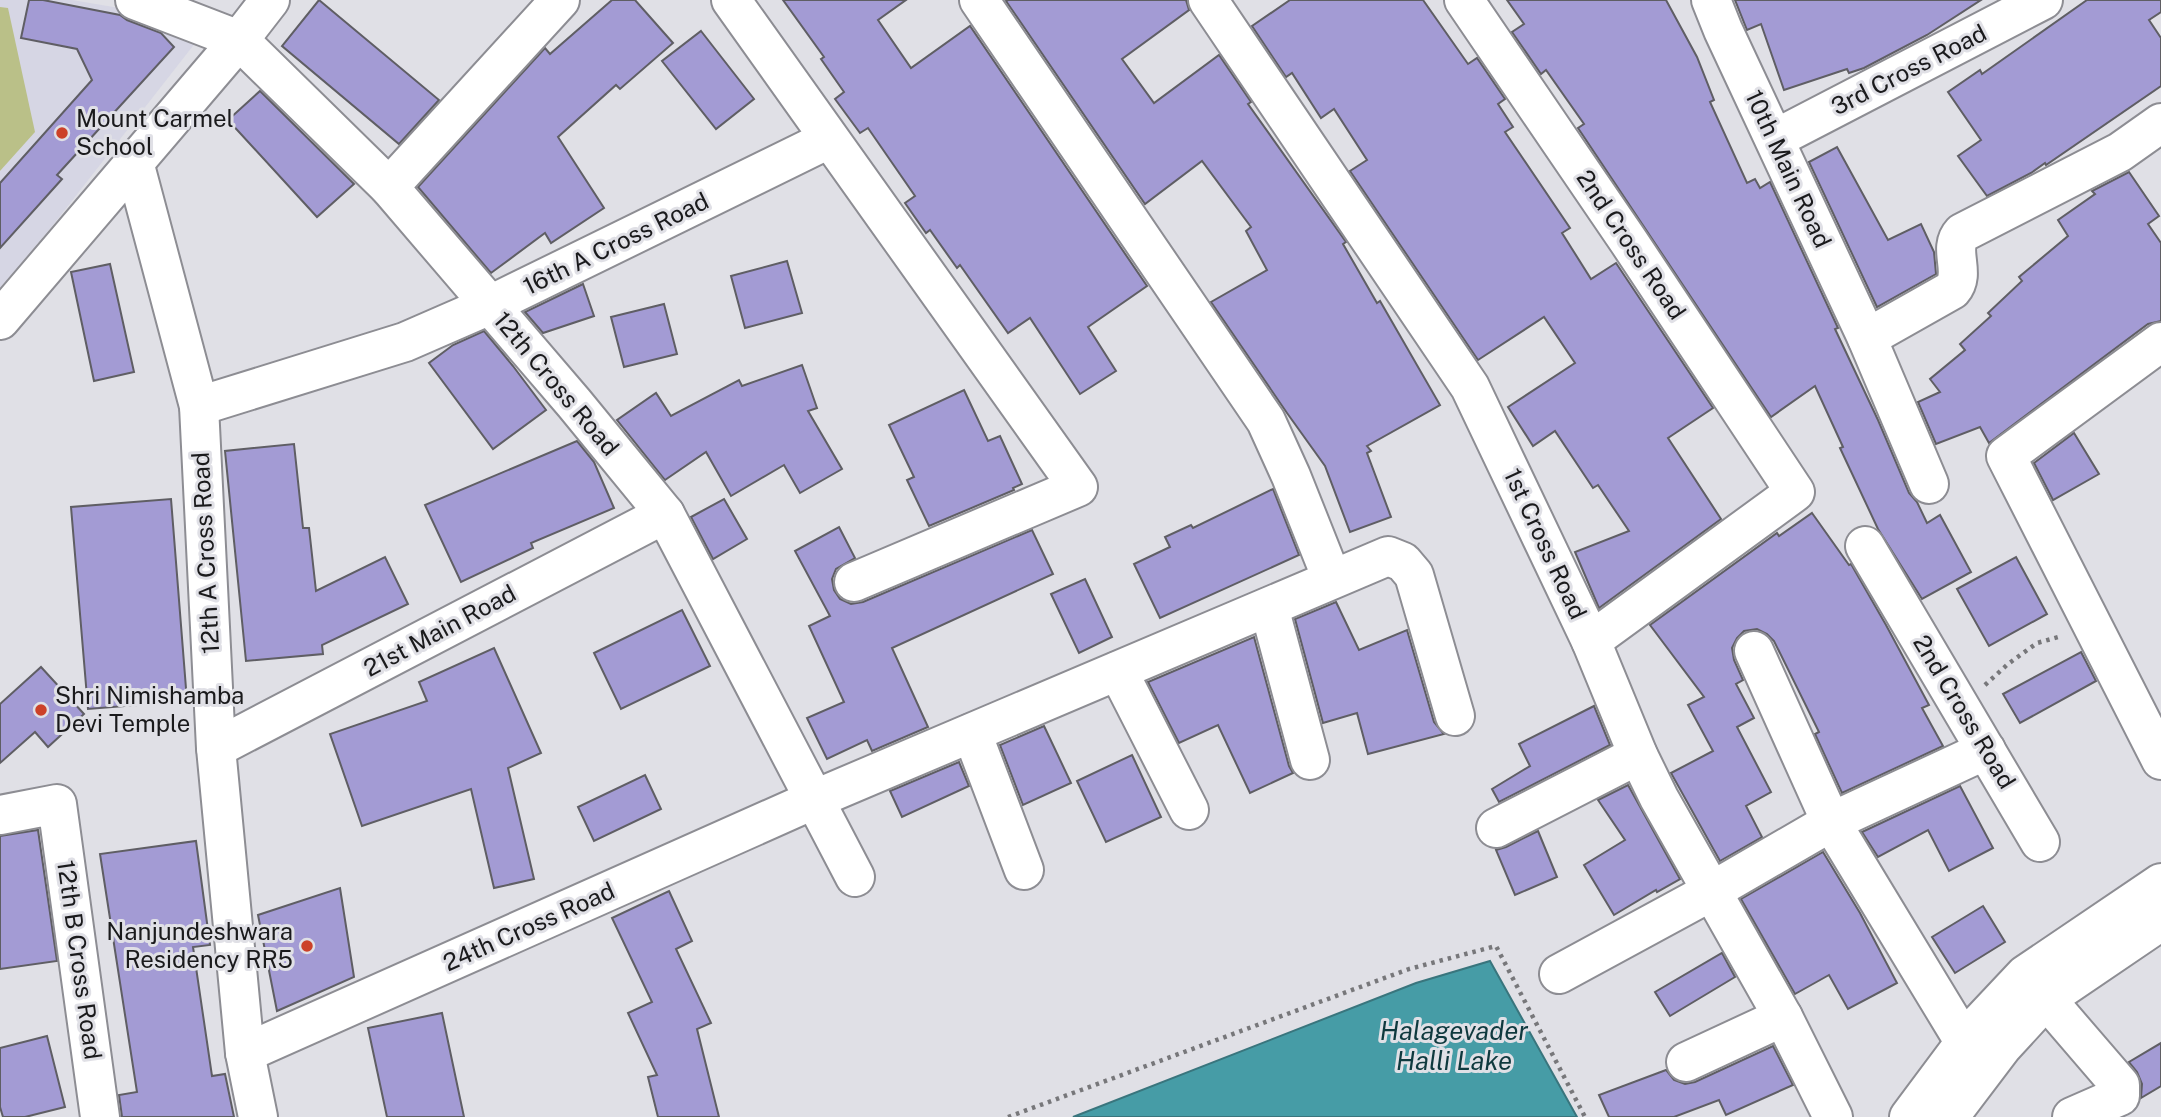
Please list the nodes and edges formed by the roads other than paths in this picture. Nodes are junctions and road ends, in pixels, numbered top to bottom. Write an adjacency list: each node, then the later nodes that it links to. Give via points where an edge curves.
1 (135, 0): 10 (street, 12th Cross Road)
2 (270, 0): 10 (street)
3 (560, 0): 15 (street)
4 (731, 0): 12 (street)
5 (979, 0): 24 (street, via 1266,421)
6 (1208, 0): 27 (street, 1st Cross Road, via 1470,387)
7 (1464, 0): 27 (street, 2nd Cross Road, via 1795,492)
8 (1711, 0): 13 (street, 10th Main Road)
9 (2043, 0): 13 (street, 3rd Cross Road)
10 (239, 40): 14 (street); 15 (street, 12th Cross Road)
11 (2161, 123): 18 (street, via 2120,152 1962,233 1956,243 1959,276 1952,290)
12 (829, 139): 16 (street, 16th A Cross Road); 25 (street, via 1078,487)
13 (1774, 139): 18 (street, 10th Main Road)
14 (134, 162): 17 (street); 20 (street, 12th A Cross Road)
15 (389, 187): 16 (street, 12th Cross Road)
16 (490, 305): 20 (street, 16th A Cross Road, via 405,342); 22 (street, 12th Cross Road)
17 (0, 320)
18 (1867, 338): 21 (street, 10th Main Road)
19 (2161, 342): 36 (street, via 2006,456)
20 (200, 406): 32 (street, 12th A Cross Road)
21 (1929, 484)
22 (665, 514): 32 (street, 21st Main Road); 37 (street, 12th Cross Road)
23 (1865, 547): 33 (street, 2nd Cross Road)
24 (1332, 579): 26 (street, 24th Cross Road); 30 (street, 24th Cross Road, via 1388,556 1403,562 1414,575)
25 (854, 582)
26 (1269, 607): 29 (street, 24th Cross Road); 35 (street)
27 (1591, 641): 34 (street, 1st Cross Road)
28 (1754, 651): 40 (street)
29 (1118, 671): 31 (street, 24th Cross Road); 38 (street)
30 (1455, 716)
31 (972, 733): 37 (street, 24th Cross Road); 43 (street)
32 (216, 748): 52 (street, 12th A Cross Road)
33 (1986, 750): 40 (street); 42 (street, 2nd Cross Road)
34 (1638, 755): 41 (street); 46 (street, 1st Cross Road)
35 (1310, 760)
36 (2161, 760)
37 (813, 800): 44 (street, 12th Cross Road); 52 (street, 24th Cross Road)
38 (1189, 810)
39 (0, 815): 54 (street, 12th B Cross Road, via 57,804)
40 (1831, 822): 46 (street); 51 (street)
41 (1496, 828)
42 (2040, 842)
43 (1024, 870)
44 (855, 877)
45 (2161, 883): 51 (street, via 2025,975)
46 (1712, 891): 48 (street); 50 (street, 1st Cross Road)
47 (2161, 921): 49 (street)
48 (1559, 974)
49 (2046, 999): 58 (street, via 2002,1047); 59 (street, via 2120,1085 2120,1096)
50 (1783, 1017): 53 (street); 56 (street, 1st Cross Road)
51 (1965, 1043): 57 (street)
52 (245, 1053): 55 (street, 12th A Cross Road)
53 (1686, 1062)
54 (100, 1117)
55 (258, 1117)
56 (1833, 1117)
57 (1909, 1117)
58 (1949, 1117)
59 (2073, 1117)

